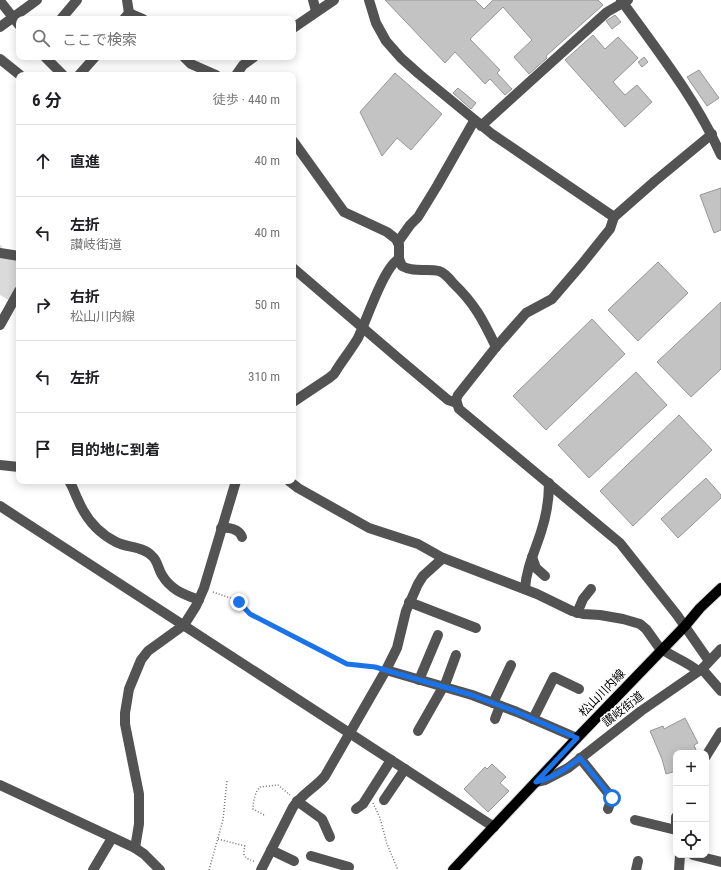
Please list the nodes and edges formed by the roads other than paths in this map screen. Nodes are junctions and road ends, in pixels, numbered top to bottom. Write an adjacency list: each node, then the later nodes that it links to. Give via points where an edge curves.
1 (37, 0): 10 (street)
2 (77, 0): 11 (street)
3 (127, 0): 12 (street)
4 (313, 0): 9 (street)
5 (334, 0): 9 (street)
6 (370, 0): 26 (street, via 376,23 386,41 419,74)
7 (0, 1): 13 (street)
8 (624, 1): 26 (street, via 606,12); 27 (street)
9 (316, 11): 14 (street)
10 (21, 16)
11 (64, 16)
12 (127, 16)
13 (16, 21): 15 (street)
14 (296, 26)
15 (0, 27)
16 (0, 58): 21 (street)
17 (48, 60): 22 (street)
18 (92, 60): 23 (street)
19 (187, 60): 24 (street)
20 (250, 60): 25 (street)
21 (16, 72)
22 (60, 72)
23 (82, 72)
24 (209, 72)
25 (238, 72)
26 (478, 123): 30 (street); 31 (street, via 418,217)
27 (712, 134): 29 (street); 30 (street)
28 (296, 146): 31 (street, via 344,212 391,234)
29 (721, 155)
30 (614, 217): 39 (street, via 610,229 552,299 526,313)
31 (398, 242): 34 (street)
32 (0, 253): 33 (street)
33 (16, 256)
34 (400, 259): 38 (street, via 392,266); 39 (street, via 402,266 406,268 437,271 446,275 475,306)
35 (296, 271): 38 (street)
36 (16, 296): 37 (street)
37 (0, 325)
38 (362, 327): 40 (street, via 334,374); 41 (street, via 448,400)
39 (496, 347): 41 (street, via 458,395)
40 (296, 400)
41 (457, 403): 44 (street, via 459,409)
42 (0, 464): 43 (street)
43 (16, 467)
44 (549, 483): 52 (street, via 544,520); 61 (street, via 620,543)
45 (70, 484): 57 (street, via 84,513 99,531 117,544 152,555 161,574 171,586)
46 (235, 484): 49 (street)
47 (293, 484): 51 (street, via 365,526 418,544)
48 (0, 506): 60 (street)
49 (221, 528): 50 (street, via 237,531); 57 (street, via 204,588)
50 (242, 537)
51 (443, 558): 54 (street); 58 (street, via 423,576)
52 (532, 558): 53 (street, via 536,568); 54 (street)
53 (545, 576)
54 (526, 588): 59 (street)
55 (721, 588): 61 (main road, 松山川内線)
56 (591, 590): 59 (street)
57 (198, 600): 60 (street)
58 (409, 602): 62 (street); 69 (street, via 400,641)
59 (577, 612): 65 (street, via 640,624)
60 (184, 625): 79 (street); 96 (street, via 148,651 141,660 129,689 126,724 139,794)
61 (685, 626): 65 (main road, 松山川内線); 68 (street)
62 (476, 627)
63 (438, 635): 70 (street)
64 (721, 649): 68 (street, 讃岐街道)
65 (662, 650): 68 (street, via 671,656); 80 (main road, 松山川内線)
66 (456, 655): 71 (street)
67 (511, 665): 74 (street)
68 (703, 667): 73 (street); 82 (street, 讃岐街道)
69 (386, 670): 70 (street); 79 (street)
70 (419, 680): 71 (street)
71 (443, 687): 74 (street); 77 (street)
72 (579, 689): 76 (street, via 554,677)
73 (721, 691)
74 (497, 705): 75 (street); 76 (street)
75 (495, 719)
76 (533, 719): 80 (street)
77 (418, 731)
78 (721, 732): 81 (street)
79 (350, 733): 83 (street); 88 (street, via 325,776)
80 (577, 738): 85 (main road, 松山川内線)
81 (709, 751)
82 (580, 758): 85 (street, 讃岐街道, via 556,775); 90 (street, via 612,798)
83 (391, 760): 84 (street); 89 (street, via 363,804)
84 (405, 769): 87 (street); 92 (street)
85 (536, 782): 92 (main road, 松山川内線)
86 (0, 786): 95 (street)
87 (384, 800)
88 (297, 801): 94 (street, via 322,819); 97 (street)
89 (356, 809)
90 (608, 809)
91 (635, 820): 93 (street, via 647,819)
92 (494, 826): 108 (main road, 松山川内線)
93 (673, 829)
94 (330, 837)
95 (112, 838): 96 (street); 106 (street)
96 (135, 848): 107 (street)
97 (271, 850): 101 (street); 105 (street)
98 (311, 856): 103 (street)
99 (680, 858): 109 (street)
100 (705, 858): 102 (street)
101 (294, 861)
102 (721, 862)
103 (326, 866): 104 (street)
104 (349, 867)
105 (266, 868)
106 (93, 870)
107 (160, 870)
108 (453, 870)
109 (679, 870)

